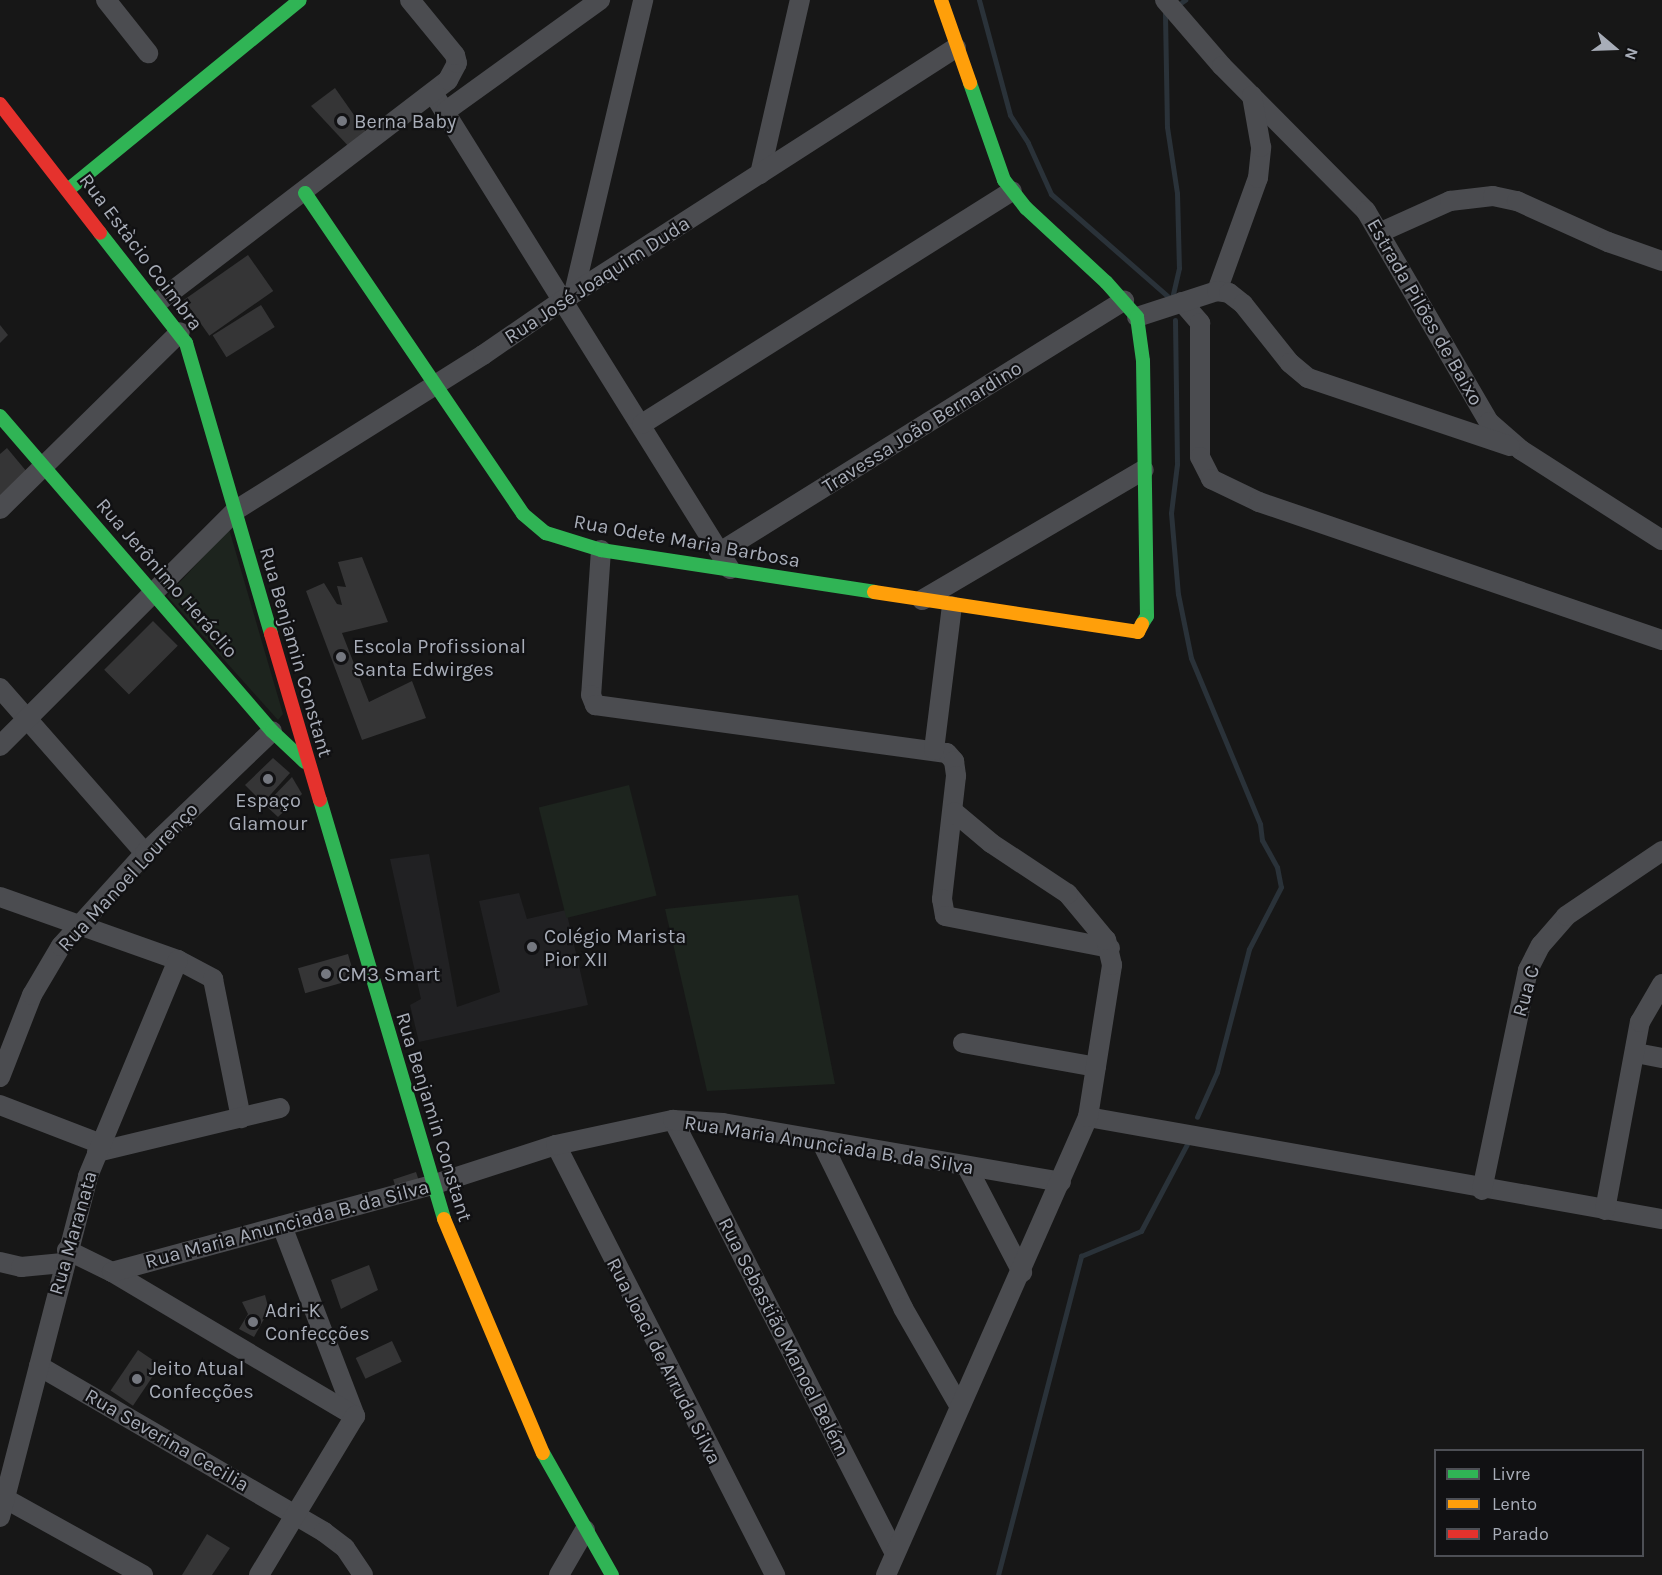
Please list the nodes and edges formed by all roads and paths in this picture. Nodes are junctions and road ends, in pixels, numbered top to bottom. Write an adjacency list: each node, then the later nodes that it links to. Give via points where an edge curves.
1 (106, 0): 10 (street)
2 (300, 0): 16 (street)
3 (410, 0): 11 (street, via 457,63 448,80)
4 (600, 0): 14 (street)
5 (643, 0): 22 (street)
6 (800, 0): 15 (street)
7 (941, 0): 9 (street)
8 (1165, 0): 12 (street, Estrada Pilões de Baixo)
9 (956, 48): 15 (street, Rua José Joaquim Duda); 17 (street)
10 (148, 53)
11 (433, 93): 14 (street); 18 (street)
12 (1252, 96): 19 (street, Estrada Pilões de Baixo, via 1350,192); 21 (street, via 1261,147 1258,178)
13 (0, 104): 16 (street, Rua Estàcio Coimbra)
14 (446, 111): 22 (street)
15 (760, 174): 22 (street, Rua José Joaquim Duda)
16 (69, 189): 24 (street, Rua Estàcio Coimbra)
17 (1011, 191): 23 (street); 30 (street)
18 (305, 193): 24 (street); 28 (street, Rua Odete Maria Barbosa)
19 (1381, 232): 20 (street, via 1450,201 1493,196 1517,201 1608,242); 31 (street, Estrada Pilões de Baixo, via 1489,422)
20 (1662, 261)
21 (1217, 291): 25 (street); 31 (street, via 1236,296 1290,363 1308,378)
22 (568, 297): 28 (street, Rua José Joaquim Duda); 30 (street)
23 (1124, 301): 26 (street); 38 (street, Travessa João Bernardino)
24 (158, 302): 27 (street, Rua Estàcio Coimbra)
25 (1182, 302): 26 (street); 42 (street, via 1200,323 1200,457 1211,479 1259,502)
26 (1137, 317): 33 (street, via 1143,361)
27 (180, 332): 32 (street); 35 (street, Rua Estàcio Coimbra, via 197,373)
28 (437, 383): 35 (street, Rua José Joaquim Duda); 37 (street, Rua Odete Maria Barbosa, via 523,514 546,533)
29 (0, 416): 32 (street, Rua Jerônimo Heráclio)
30 (642, 424): 38 (street)
31 (1521, 450): 36 (street, Estrada Pilões de Baixo)
32 (44, 466): 34 (street); 39 (street, Rua Jerônimo Heráclio)
33 (1144, 470): 40 (street); 41 (street, Rua Odete Maria Barbosa, via 1147,616 1142,629 1129,632)
34 (0, 509)
35 (236, 510): 39 (street, Rua José Joaquim Duda); 48 (street, Rua Benjamin Constant)
36 (1662, 540)
37 (601, 550): 38 (street, Rua Odete Maria Barbosa); 47 (street, via 591,695 595,705)
38 (725, 561): 40 (street, Rua Odete Maria Barbosa)
39 (153, 591): 44 (street, Rua José Joaquim Duda); 45 (street, Rua Jerônimo Heráclio)
40 (922, 600): 41 (street, Rua Odete Maria Barbosa)
41 (952, 606): 47 (street)
42 (1662, 640)
43 (0, 688): 44 (street)
44 (27, 718): 46 (street, Rua José Joaquim Duda); 51 (street)
45 (272, 731): 48 (street, Rua Jerônimo Heráclio); 51 (street, Rua Manoel Lourenço)
46 (0, 746)
47 (934, 750): 49 (street, via 947,753 954,761)
48 (307, 764): 72 (street, Rua Benjamin Constant)
49 (954, 812): 54 (street, via 1068,894); 54 (street, via 942,899 949,920)
50 (1662, 850): 73 (street, Rua C, via 1566,916 1541,945 1528,970)
51 (145, 853): 53 (street, Rua Manoel Lourenço)
52 (0, 897): 53 (street)
53 (79, 924): 55 (street); 61 (street, Rua Manoel Lourenço, via 33,995)
54 (1110, 948): 60 (street, via 1112,965)
55 (178, 960): 64 (street, via 207,974 217,988); 69 (street, Rua Maranata)
56 (1662, 984): 58 (street, via 1640,1022)
57 (963, 1043): 60 (street)
58 (1636, 1053): 59 (street); 74 (street)
59 (1662, 1058)
60 (1096, 1067): 65 (street)
61 (0, 1077)
62 (0, 1105): 69 (street)
63 (280, 1108): 64 (street)
64 (241, 1118): 69 (street)
65 (1088, 1118): 71 (street); 73 (street)
66 (673, 1120): 67 (street, Rua Maria Anunciada B. da Silva, via 704,1120); 68 (street, Rua Maria Anunciada B. da Silva); 88 (street, Rua Sebastião Manoel Belém)
67 (821, 1141): 70 (street, Rua Maria Anunciada B. da Silva); 82 (street, via 903,1308)
68 (556, 1145): 72 (street, Rua Maria Anunciada B. da Silva); 94 (street, Rua Joaci de Arruda Silva)
69 (99, 1148): 77 (street, Rua Maranata)
70 (967, 1167): 71 (street, Rua Maria Anunciada B. da Silva); 80 (street)
71 (1061, 1182): 80 (street)
72 (432, 1185): 76 (street, Rua Maria Anunciada B. da Silva); 87 (street, Rua Benjamin Constant, via 497,1355 532,1434)
73 (1482, 1190): 74 (street)
74 (1605, 1210): 75 (street)
75 (1662, 1219)
76 (282, 1226): 79 (street, Rua Maria Anunciada B. da Silva); 83 (street)
77 (65, 1257): 78 (street, via 21,1267); 79 (street); 81 (street, Rua Maranata)
78 (0, 1262)
79 (112, 1272): 83 (street)
80 (1022, 1272): 82 (street)
81 (39, 1366): 84 (street, Rua Maranata); 86 (street, Rua Severina Cecilia)
82 (960, 1407): 88 (street)
83 (355, 1416): 86 (street)
84 (8, 1449): 85 (street, Rua Maranata)
85 (2, 1507): 89 (street)
86 (296, 1514): 90 (street); 91 (street, Rua Severina Cecilia, via 345,1548)
87 (585, 1530): 92 (street); 93 (street, Rua Benjamin Constant)
88 (895, 1554): 95 (street)
89 (143, 1575)
90 (259, 1575)
91 (363, 1575)
92 (559, 1575)
93 (612, 1575)
94 (775, 1575)
95 (886, 1575)

